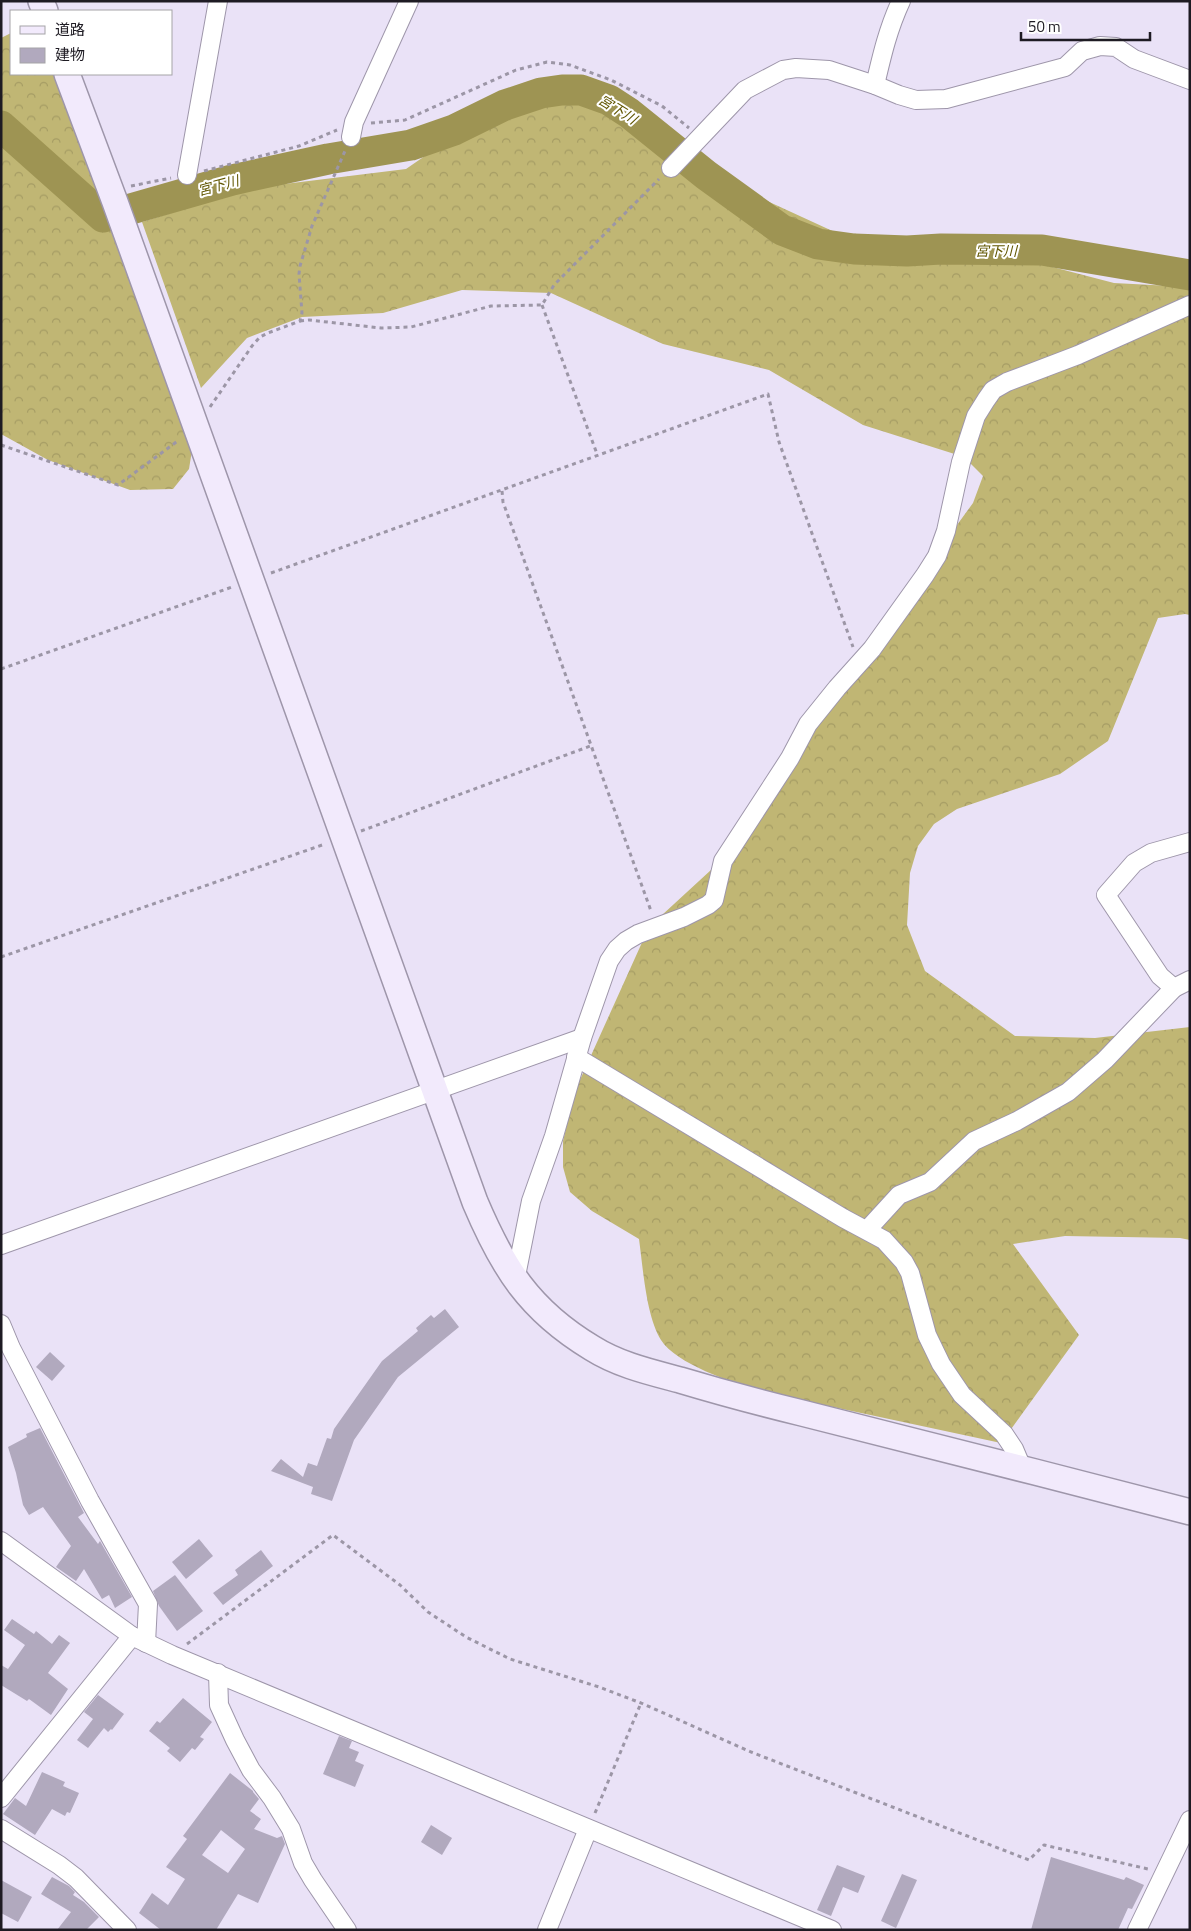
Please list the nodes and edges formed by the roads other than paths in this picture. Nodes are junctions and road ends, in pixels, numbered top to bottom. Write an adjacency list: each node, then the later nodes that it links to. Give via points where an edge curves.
1 (218, 1): 9 (street)
2 (409, 1): 7 (street)
3 (901, 1): 6 (street, via 884,45)
4 (66, 75): 15 (street)
5 (1190, 80): 6 (street, via 1134,59 1116,47 1100,46 1082,51 1065,67 946,99 916,100)
6 (876, 85): 8 (street, via 829,70 782,70 745,90)
7 (352, 130)
8 (670, 168)
9 (187, 175)
10 (1190, 305): 13 (street, via 993,390 976,416 961,462 946,531 937,556 925,575 859,664 808,724 790,758 723,861 714,900 684,918 638,934 617,949 609,961)
11 (1190, 842): 12 (street, via 1134,862 1106,895 1160,976)
12 (1182, 984): 16 (street, via 1068,1092 974,1141 930,1182 899,1195)
13 (582, 1038): 14 (street); 15 (street)
14 (576, 1057): 16 (street); 18 (street, via 554,1136 531,1201)
15 (436, 1090): 17 (street); 18 (street, via 475,1202 488,1233)
16 (867, 1230): 20 (street, via 884,1240 904,1262 927,1335 941,1364 962,1395 1004,1434)
17 (1, 1245)
18 (515, 1280): 20 (street, via 534,1303 561,1327 625,1365)
19 (1, 1324): 23 (street, via 90,1502 148,1604)
20 (1022, 1468): 21 (street)
21 (1190, 1512)
22 (1, 1541): 23 (street)
23 (139, 1639): 24 (street); 25 (street)
24 (218, 1673): 27 (street); 30 (street, via 219,1705 235,1740 290,1829 313,1880)
25 (1, 1798)
26 (1190, 1820): 33 (street)
27 (588, 1828): 31 (street); 32 (street)
28 (1, 1829): 29 (street, via 76,1878)
29 (127, 1930)
30 (347, 1930)
31 (546, 1930)
32 (832, 1930)
33 (1137, 1930)

